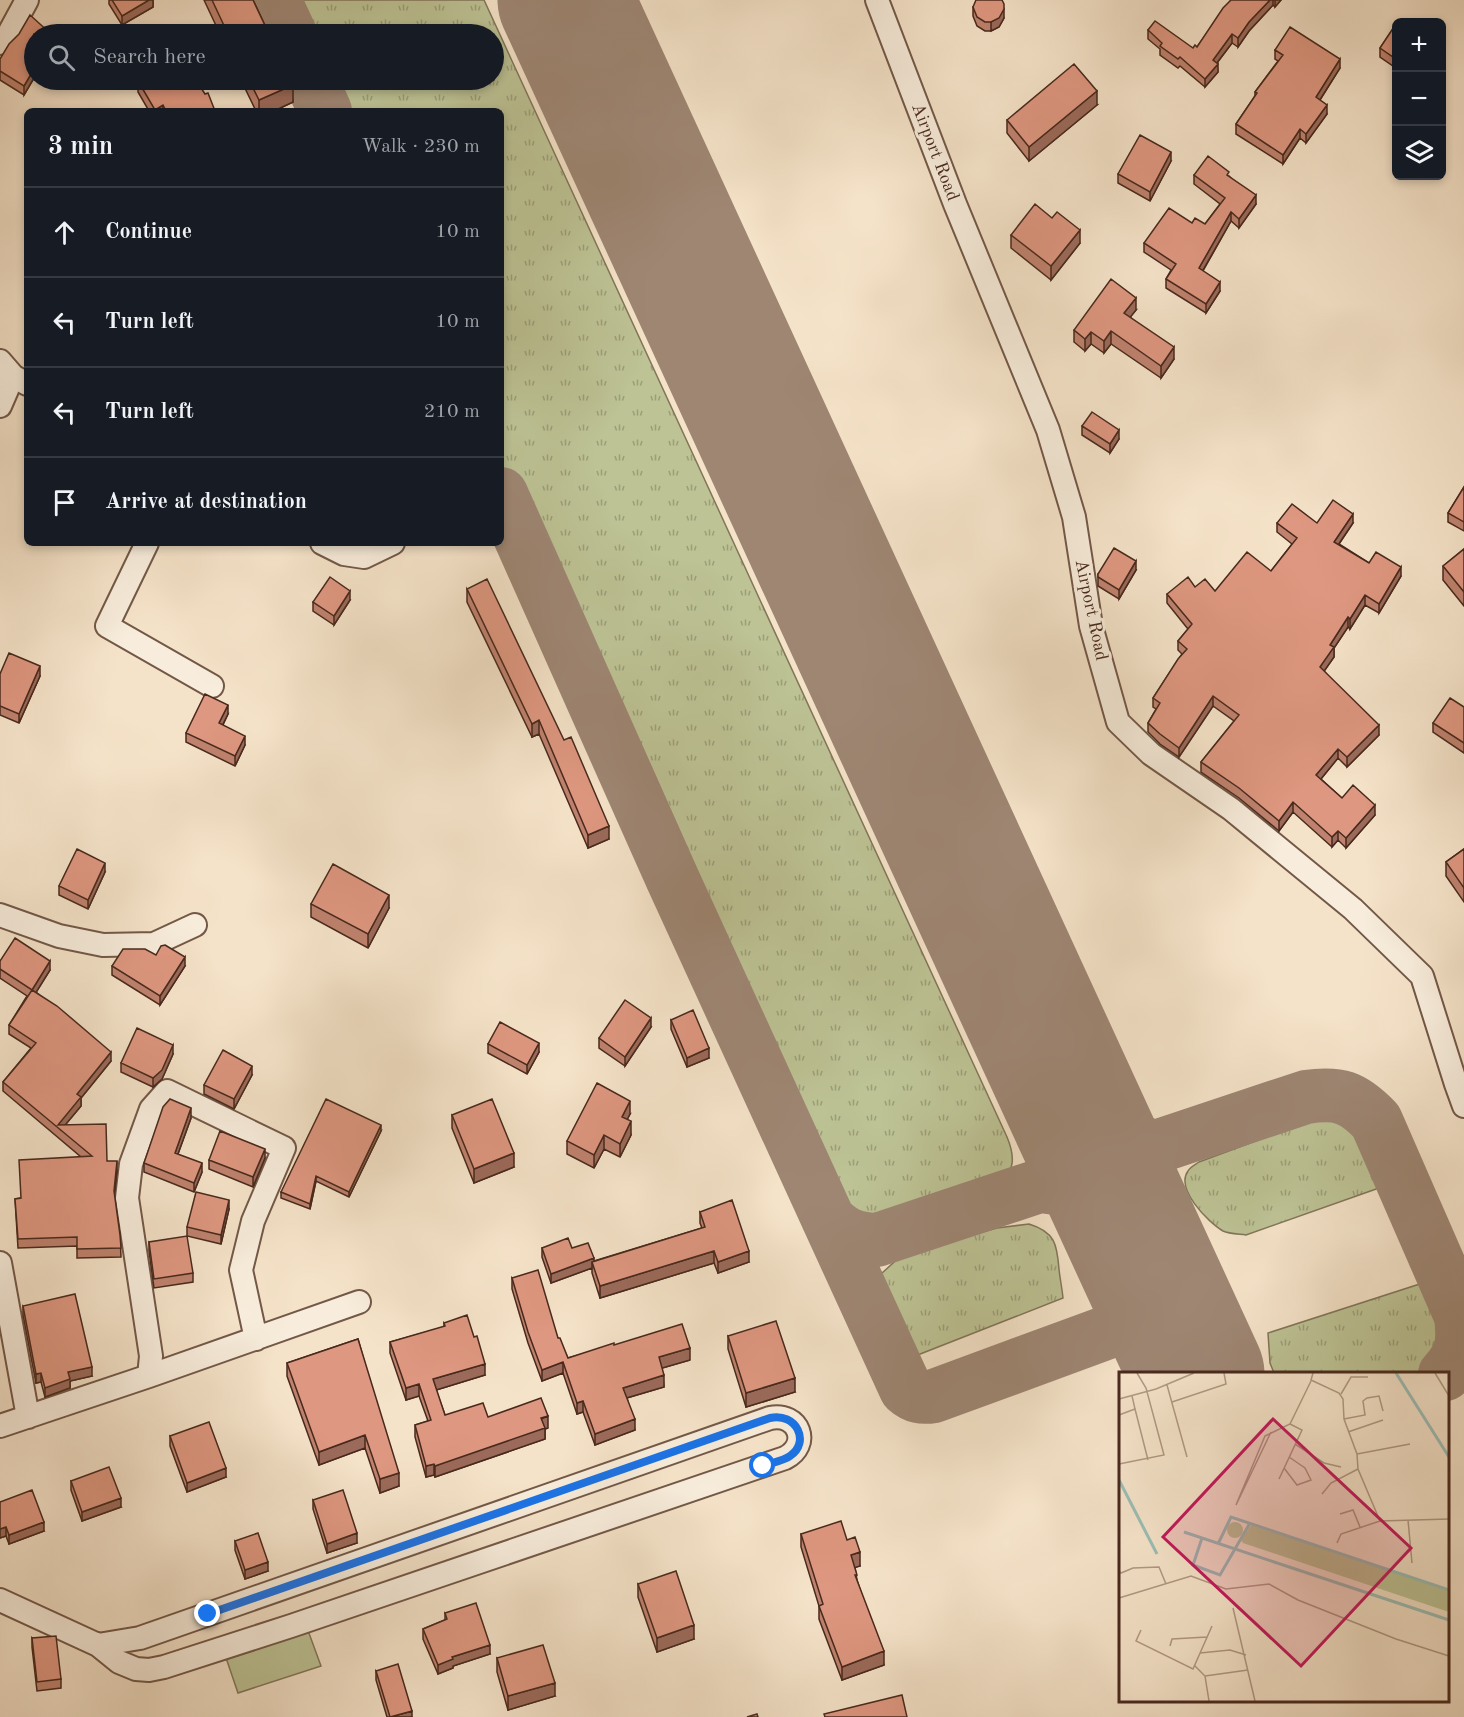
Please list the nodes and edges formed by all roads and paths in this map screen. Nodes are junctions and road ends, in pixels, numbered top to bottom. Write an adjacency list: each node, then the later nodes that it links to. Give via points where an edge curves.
1 (27, 0): 3 (street)
2 (877, 0): 12 (street, Airport Road, via 1047,429 1074,517 1091,626 1118,722 1151,754 1231,809 1353,909 1422,976)
3 (0, 44)
4 (13, 374): 5 (street)
5 (0, 406)
6 (146, 546): 9 (street, via 107,626)
7 (328, 546): 8 (street, via 364,557)
8 (387, 546)
9 (212, 686)
10 (0, 915): 11 (street, via 59,936 103,945 153,944)
11 (195, 925)
12 (1464, 1106)
13 (0, 1263): 17 (street)
14 (358, 1302): 15 (street)
15 (256, 1339): 16 (street); 16 (street, via 241,1270 253,1221 284,1148 167,1092 151,1109 131,1164 127,1198 151,1356)
16 (149, 1376): 17 (street)
17 (28, 1417): 18 (street)
18 (0, 1426)
19 (0, 1600): 20 (street)
20 (98, 1645): 20 (street, via 140,1638 770,1418 784,1417 799,1432 798,1445 785,1458 164,1667 135,1669)

